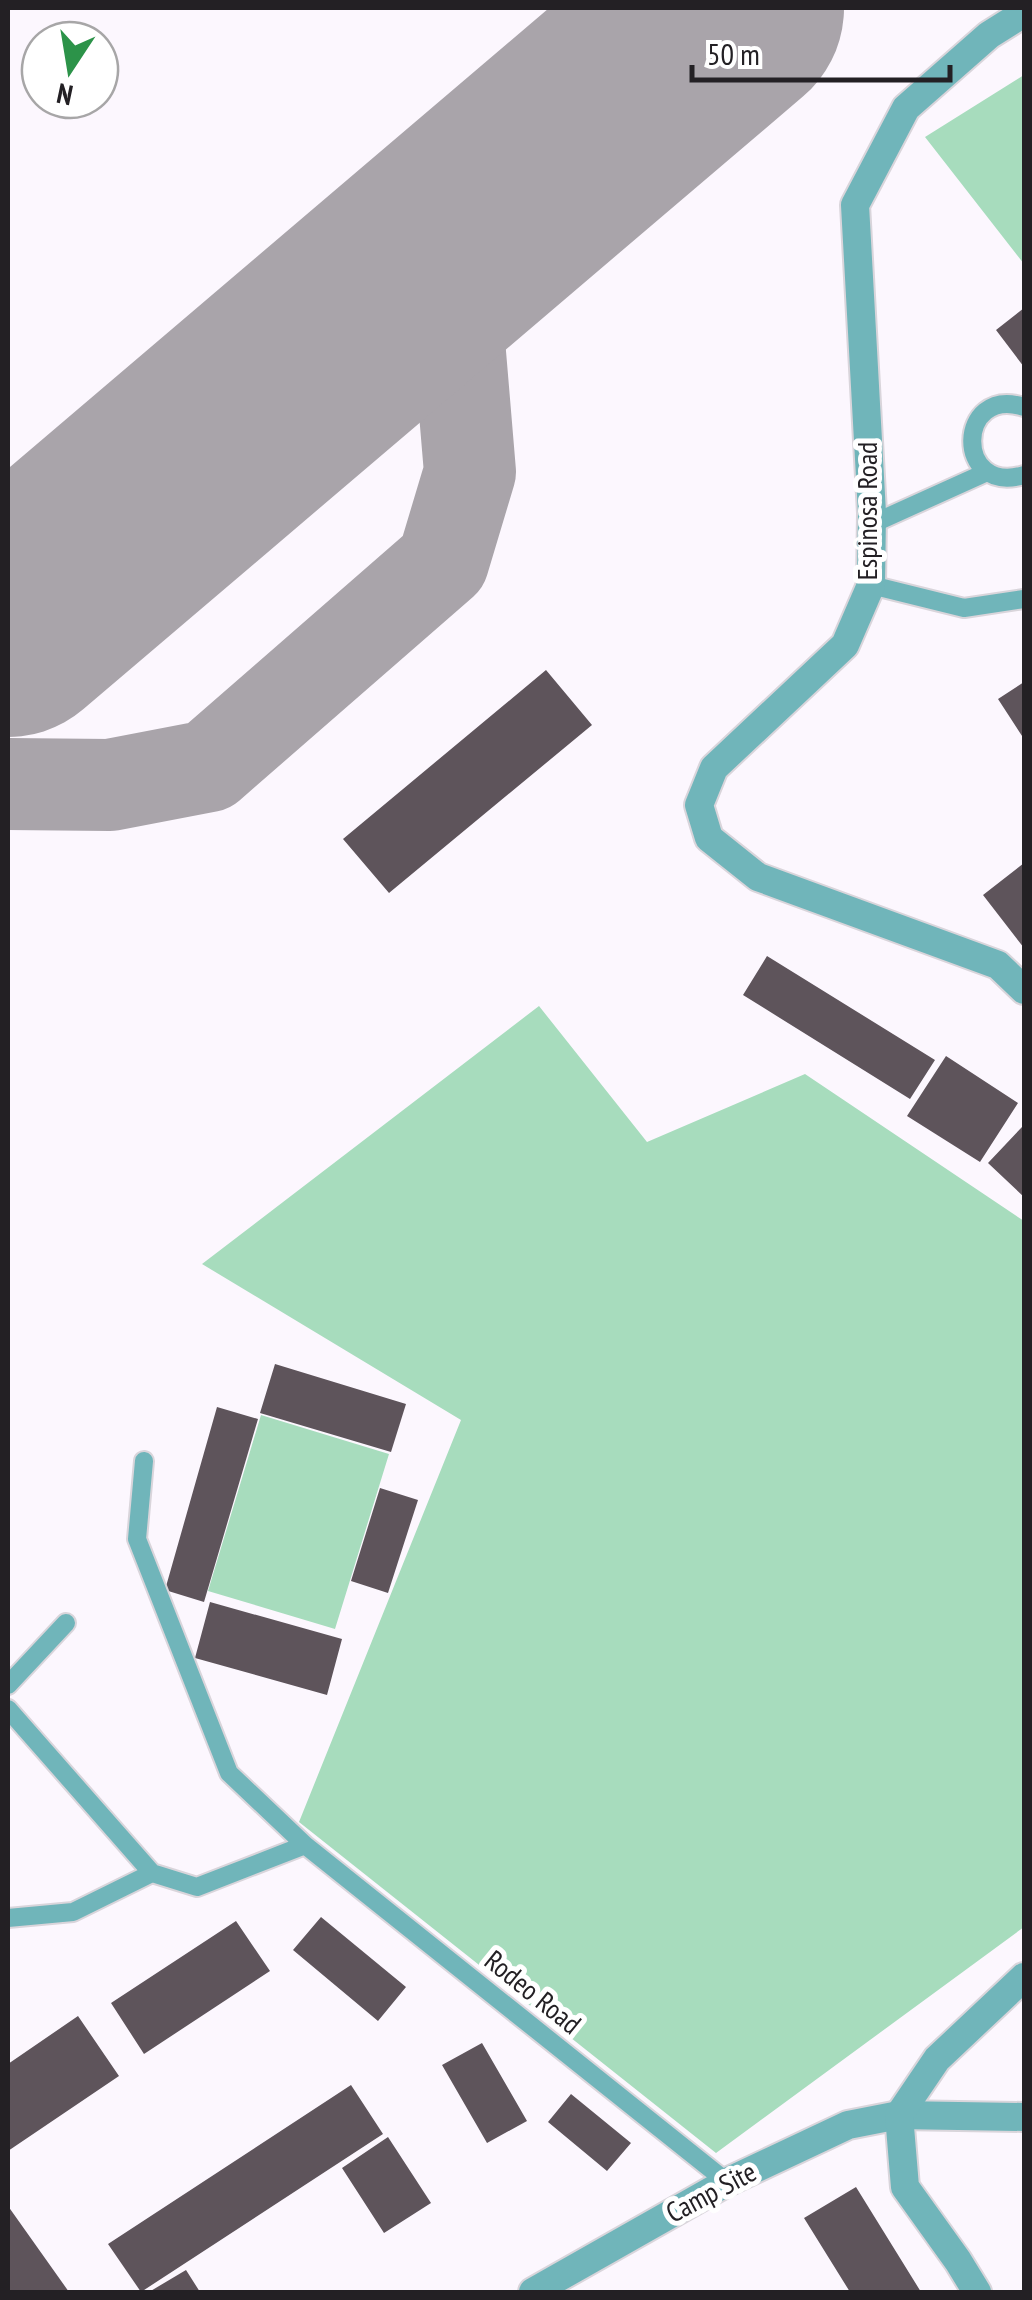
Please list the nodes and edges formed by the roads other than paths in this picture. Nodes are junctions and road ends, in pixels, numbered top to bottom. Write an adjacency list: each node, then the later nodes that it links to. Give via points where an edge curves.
1 (1024, 13): 5 (street, Espinosa Road, via 906,108 855,206)
2 (1024, 407): 3 (lane, via 1002,403 978,420 972,448)
3 (988, 472): 4 (lane); 5 (lane)
4 (1024, 475)
5 (872, 524): 6 (street, Espinosa Road)
6 (871, 586): 7 (lane, via 964,608); 8 (street, Espinosa Road, via 845,645 714,768 699,805 709,838 758,877 998,965)
7 (1024, 598)
8 (1024, 990)
9 (144, 1461): 13 (lane, Rodeo Road, via 136,1540 229,1773)
10 (66, 1623): 11 (lane)
11 (8, 1685)
12 (8, 1709): 14 (lane)
13 (305, 1845): 14 (lane, via 196,1887); 19 (lane, Rodeo Road)
14 (152, 1873): 15 (lane, via 73,1912)
15 (8, 1918)
16 (1024, 1977): 17 (street, via 937,2059)
17 (899, 2115): 18 (street, Camp Site); 19 (street, Camp Site, via 848,2125); 21 (street, via 905,2187)
18 (1024, 2117)
19 (726, 2182): 20 (street, Camp Site)
20 (533, 2292)
21 (977, 2292)

